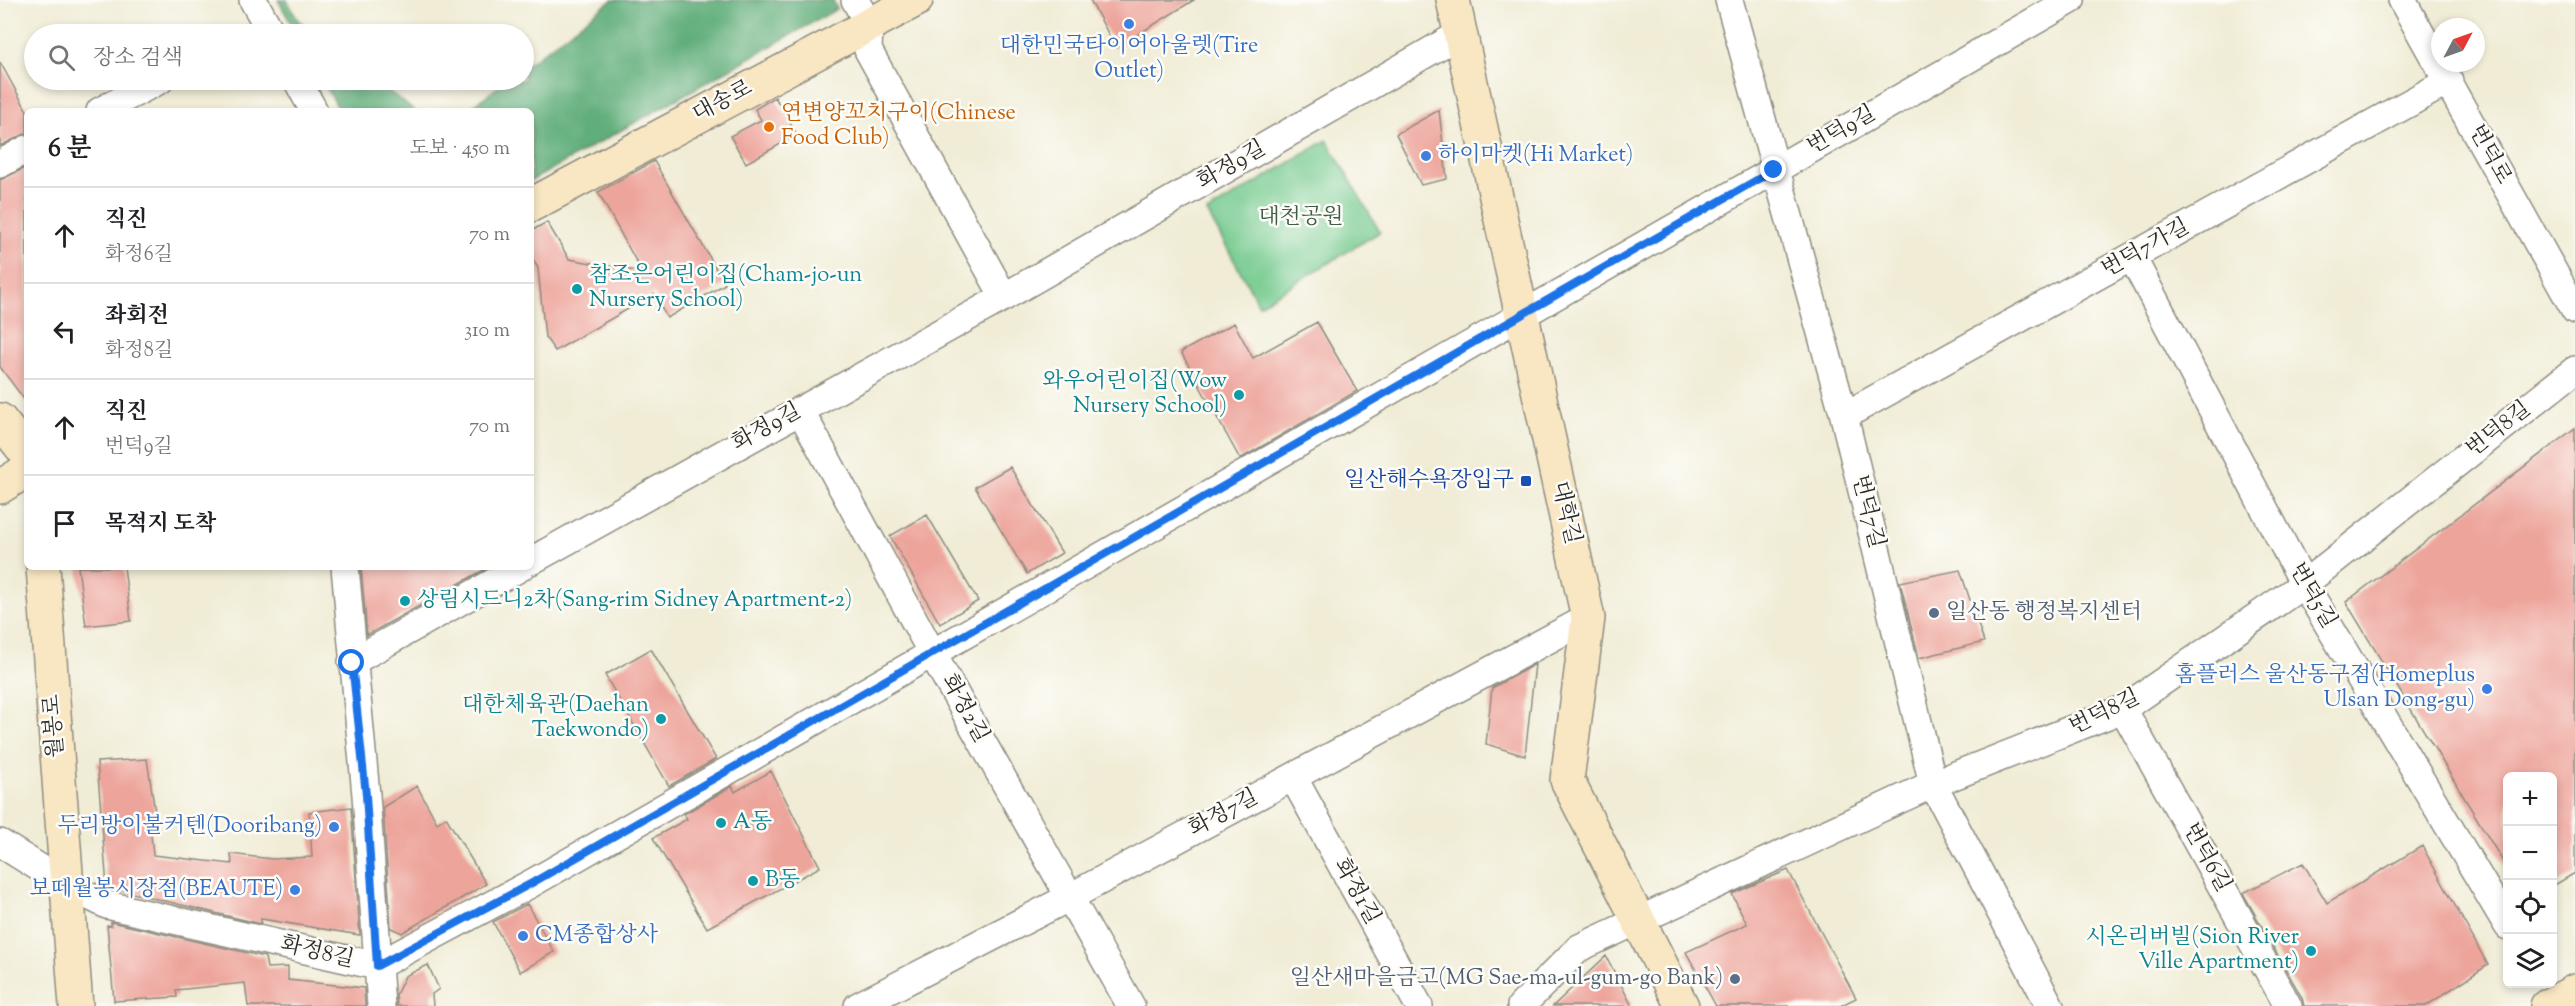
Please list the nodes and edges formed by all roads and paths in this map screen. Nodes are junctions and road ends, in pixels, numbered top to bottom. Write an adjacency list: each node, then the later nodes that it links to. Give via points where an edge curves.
1 (253, 0): 8 (street)
2 (916, 0): 7 (street, 대송로)
3 (1453, 0): 9 (street, 대학길)
4 (1729, 0): 17 (street, 번덕7길)
5 (2070, 0): 17 (street, 번덕9길)
6 (2402, 0): 10 (street, 번덕로)
7 (862, 12): 18 (street, 대송로); 20 (street, via 868,50)
8 (259, 24)
9 (1460, 34): 20 (street, 화정9길); 22 (street, 대학길)
10 (2449, 81): 19 (street, 번덕7가길); 21 (street, 번덕로)
11 (141, 90): 13 (street)
12 (302, 90): 14 (street)
13 (106, 108)
14 (312, 108)
15 (24, 151): 16 (street)
16 (0, 164)
17 (1774, 170): 22 (street, 번덕9길); 25 (street, 번덕7길)
18 (534, 203)
19 (2132, 256): 25 (street, 번덕7가길); 34 (street, 번덕5길)
20 (1004, 297): 24 (street, 화정9길)
21 (2575, 310)
22 (1521, 316): 35 (street, 대학길); 36 (street, 화정8길)
23 (2575, 370): 34 (street, 번덕8길)
24 (800, 410): 30 (street, 화정9길); 36 (street, 화정2길)
25 (1844, 416): 40 (street, 번덕7길)
26 (0, 420): 27 (street)
27 (24, 450)
28 (24, 472): 29 (street)
29 (0, 487)
30 (534, 559)
31 (43, 570): 42 (street, 월봉로)
32 (345, 570): 37 (street)
33 (516, 570): 37 (street)
34 (2304, 584): 38 (street, 번덕8길); 44 (street, 번덕5길)
35 (1588, 618): 39 (street, 화정7길); 45 (street, 대학길, via 1567,780)
36 (932, 652): 43 (street, 화정2길); 46 (street, 화정8길, via 532,883)
37 (352, 663): 46 (street, via 366,795)
38 (2123, 709): 40 (street, 번덕8길); 55 (street, 번덕6길)
39 (1293, 777): 43 (street, 화정7길); 51 (street, 화정1길)
40 (1933, 784): 45 (street, 번덕8길); 54 (street, 번덕7길)
41 (0, 843): 42 (street)
42 (67, 885): 46 (street, 화정8길, via 107,905); 47 (street, 월봉로)
43 (1070, 897): 49 (street, 화정7길); 50 (street, 화정2길)
44 (2503, 918)
45 (1638, 920): 52 (street, 번덕8길, via 1580,948); 53 (street, 대학길)
46 (377, 966): 48 (street)
47 (73, 1004)
48 (381, 1006)
49 (858, 1006)
50 (1131, 1006)
51 (1419, 1006)
52 (1521, 1006)
53 (1682, 1006)
54 (2050, 1006)
55 (2288, 1006)

